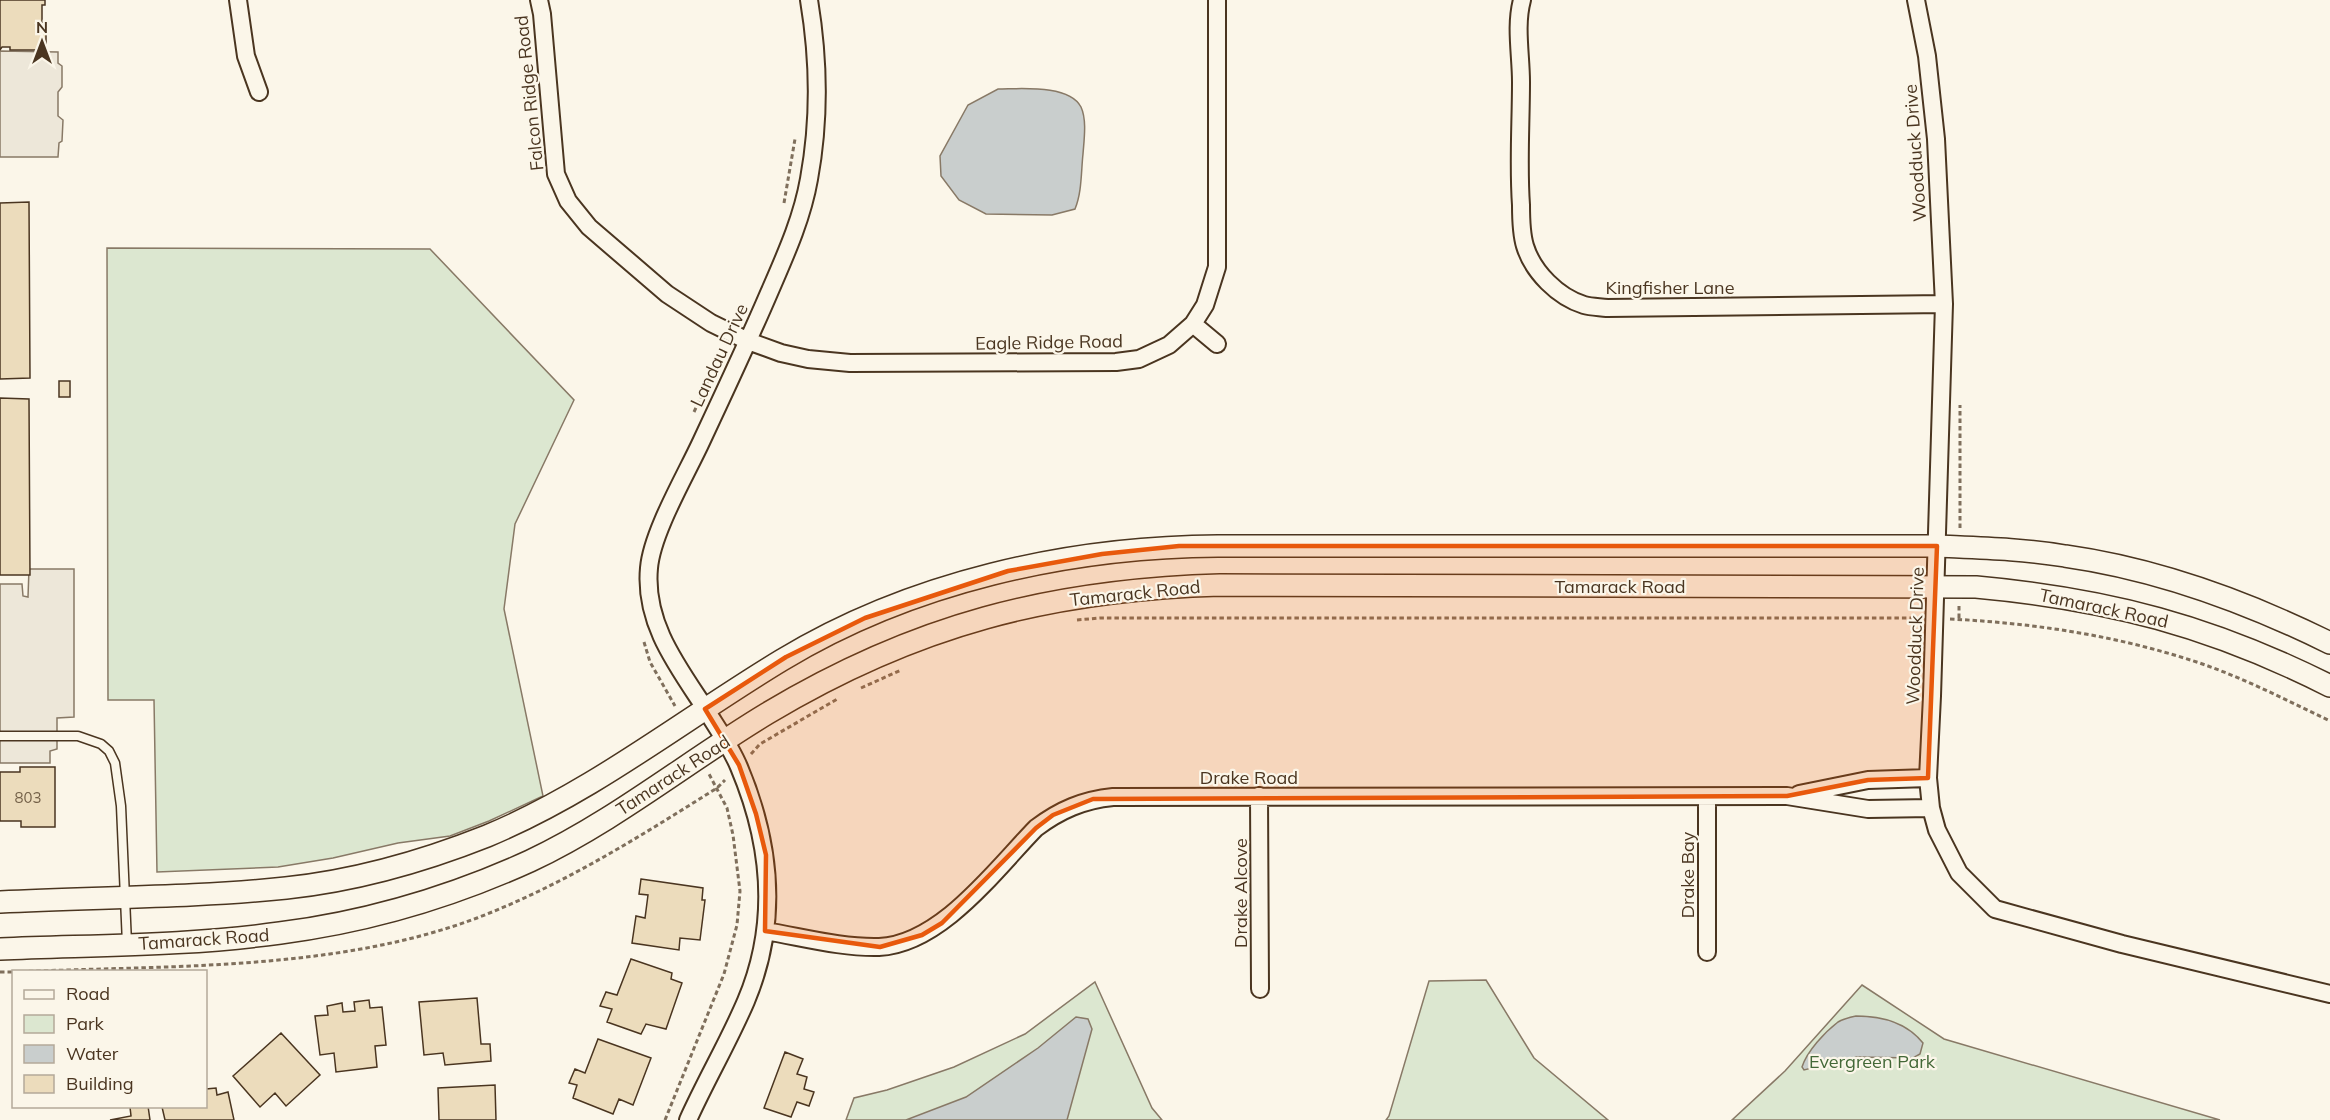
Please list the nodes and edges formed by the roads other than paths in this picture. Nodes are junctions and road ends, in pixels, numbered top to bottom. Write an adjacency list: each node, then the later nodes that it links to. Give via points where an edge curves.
1 (238, 0): 7 (street, via 246,56)
2 (539, 0): 10 (street, Falcon Ridge Road, via 556,174 568,201 589,227 667,294 711,323)
3 (809, 0): 10 (street, Landau Drive, via 818,80 817,132 809,183 791,242)
4 (1217, 0): 9 (street, Eagle Ridge Road, via 1217,267 1205,305)
5 (1522, 0): 8 (street, Kingfisher Lane, via 1519,140 1525,246 1547,282 1567,297 1585,306 1607,308)
6 (1916, 0): 8 (street, Woodduck Drive, via 1936,139)
7 (259, 92)
8 (1944, 304): 12 (street, Woodduck Drive)
9 (1193, 324): 10 (street, Eagle Ridge Road, via 1169,345 1139,360 1116,363 850,363 808,360); 11 (street)
10 (748, 341): 16 (street, Landau Drive, via 659,532 649,568 651,605 658,630)
11 (1217, 344)
12 (1937, 546): 13 (street, Woodduck Drive); 14 (street, Tamarack Road, via 2027,551 2143,572 2219,595); 16 (street, Tamarack Road, via 1179,546 1102,554 1008,571 906,602 786,657)
13 (1936, 587): 15 (street, Tamarack Road, via 2032,593 2137,612 2215,636); 18 (street, Tamarack Road, via 1220,585 1108,592 1018,609 919,639 806,691); 19 (street, Woodduck Drive)
14 (2330, 643)
15 (2330, 686)
16 (705, 709): 18 (street, Landau Drive); 24 (street, Tamarack Road, via 607,774 518,822 445,850 391,867 287,888)
17 (0, 736): 24 (lane, via 78,736 91,738 109,751 118,781)
18 (725, 740): 26 (street, Landau Drive, via 739,765 766,855); 27 (street, Tamarack Road, via 579,835 529,861 450,893 376,914 279,934)
19 (1928, 778): 21 (street, Drake Road, via 1868,780); 23 (street, Woodduck Drive)
20 (1259, 796): 22 (street, Drake Road); 26 (street, Drake Road, via 1113,797 1073,806 1036,828 942,923 902,943 858,947); 30 (street, Drake Alcove)
21 (1786, 796): 22 (street, Drake Road); 23 (street, Drake Road, via 1868,809)
22 (1707, 797): 29 (street, Drake Bay)
23 (1931, 808): 31 (street, Woodduck Drive, via 1937,830 1959,873 1995,909)
24 (125, 897): 25 (street, Tamarack Road); 27 (lane)
25 (0, 902)
26 (765, 930): 32 (street, Landau Drive, via 747,1000)
27 (127, 944): 28 (street, Tamarack Road)
28 (0, 949)
29 (1707, 952)
30 (1260, 989)
31 (2330, 994)
32 (688, 1120)

